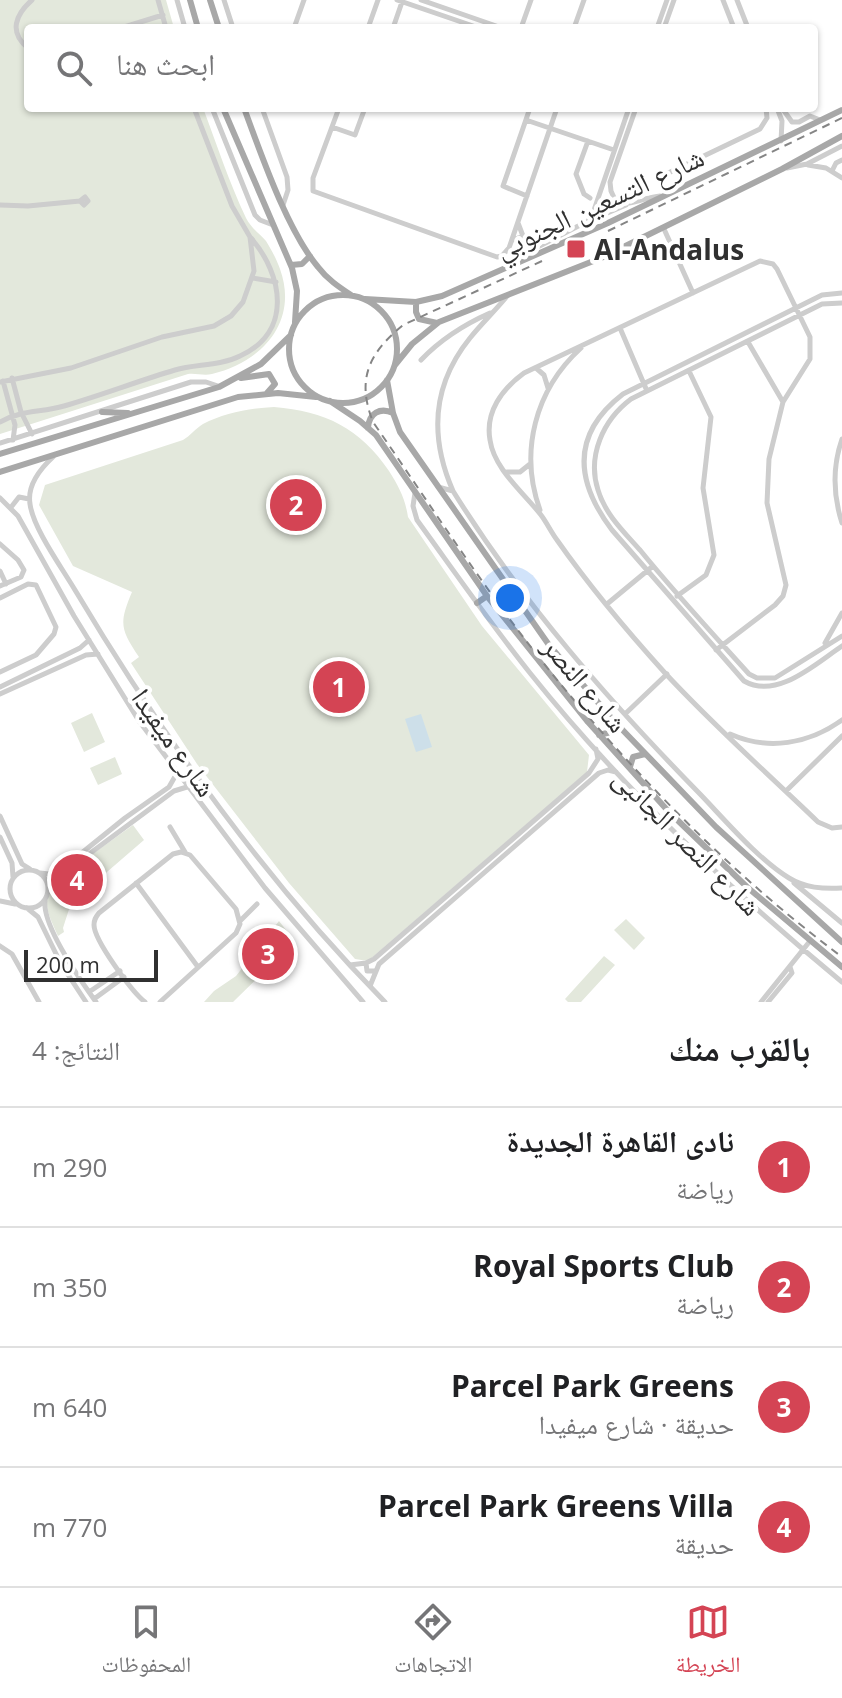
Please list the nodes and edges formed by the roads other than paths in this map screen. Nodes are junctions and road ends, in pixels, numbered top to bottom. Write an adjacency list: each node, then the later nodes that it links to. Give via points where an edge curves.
1 (32, 0): 39 (street, via 15,26)
2 (158, 0): 21 (street)
3 (177, 0): 26 (street)
4 (190, 0): 27 (main road)
5 (210, 0): 28 (main road)
6 (304, 0): 30 (street)
7 (378, 0): 31 (street)
8 (421, 0): 17 (street)
9 (449, 0): 19 (street)
10 (531, 0): 35 (street)
11 (584, 0): 36 (street)
12 (667, 0): 23 (street)
13 (674, 0): 23 (street)
14 (225, 1): 29 (street)
15 (400, 1): 20 (street); 32 (street)
16 (737, 1): 18 (street); 38 (street)
17 (428, 2): 19 (street); 20 (street)
18 (724, 3): 37 (street)
19 (446, 8): 34 (street)
20 (425, 10): 33 (street)
21 (163, 15): 22 (street); 25 (street)
22 (139, 23): 24 (street)
23 (664, 23)
24 (135, 24)
25 (165, 24)
26 (184, 24)
27 (197, 24)
28 (218, 24)
29 (232, 24)
30 (295, 24)
31 (369, 24)
32 (394, 24)
33 (467, 24)
34 (491, 24)
35 (522, 24)
36 (575, 24)
37 (732, 24)
38 (746, 24)
39 (24, 44)
40 (842, 110): 56 (main road, شارع التسعين الجنوبي)
41 (196, 112): 81 (street, via 232,206)
42 (214, 112): 79 (street, via 255,215)
43 (225, 112): 79 (main road)
44 (246, 112): 76 (main road)
45 (263, 112): 76 (street, via 287,177)
46 (338, 112): 57 (street)
47 (364, 112): 57 (street, via 355,135)
48 (529, 112): 55 (street)
49 (556, 112): 58 (street)
50 (628, 112): 63 (street)
51 (634, 112): 68 (street)
52 (766, 112): 69 (street, via 760,129)
53 (781, 112): 61 (street)
54 (783, 112): 56 (street, via 792,122 810,116)
55 (526, 120): 58 (street); 71 (street, via 503,186)
56 (821, 120): 61 (main road, شارع التسعين الجنوبي)
57 (332, 127): 71 (street, via 312,182 315,193 497,257 505,253)
58 (550, 128): 60 (street); 71 (street)
59 (842, 136): 66 (main road, شارع التسعين الجنوبي)
60 (588, 141): 63 (street); 73 (street, via 576,174)
61 (781, 141): 72 (main road, شارع التسعين الجنوبي)
62 (842, 146): 65 (street)
63 (614, 150): 68 (street)
64 (842, 160): 67 (street)
65 (807, 164): 66 (street); 67 (street)
66 (782, 169): 80 (main road, شارع التسعين الجنوبي)
67 (832, 171): 70 (street)
68 (609, 176): 77 (street, via 614,198); 78 (street)
69 (662, 176)
70 (842, 178)
71 (527, 196)
72 (665, 196): 77 (street); 84 (main road, شارع التسعين الجنوبي)
73 (590, 198)
74 (80, 201): 75 (street)
75 (0, 205)
76 (283, 205): 82 (main road)
77 (627, 205): 78 (street)
78 (588, 221): 84 (street, via 523,255)
79 (273, 225): 83 (main road)
80 (664, 229): 87 (street); 90 (main road, شارع التسعين الجنوبي)
81 (250, 237): 85 (street); 86 (street, via 268,260)
82 (310, 256): 83 (main road); 89 (main road)
83 (291, 265): 98 (main road, via 297,291)
84 (509, 268): 92 (main road, شارع التسعين الجنوبي)
85 (253, 278): 86 (street); 109 (street, via 239,309 214,326 162,337 71,368)
86 (276, 282): 123 (street, via 270,327 243,355 175,370 64,406)
87 (693, 293): 94 (street, via 767,261 777,269); 99 (street)
88 (842, 293): 94 (street, via 822,295)
89 (351, 295): 91 (main road); 98 (main road, via 320,300)
90 (508, 295): 95 (street, شارع النصر الجانبى); 97 (main road, شارع التسعين الجنوبي)
91 (365, 299): 92 (main road, شارع التسعين الجنوبي); 106 (main road, via 393,328)
92 (416, 302): 97 (main road, via 419,319)
93 (842, 303): 96 (street, via 822,304)
94 (796, 309): 96 (street); 100 (street)
95 (494, 311): 105 (street, via 455,330); 140 (street, شارع النصر الجانبى, via 461,351 441,394 437,440)
96 (800, 316): 103 (street); 122 (street, via 811,354)
97 (439, 322): 106 (main road, شارع التسعين الجنوبي)
98 (295, 325): 101 (main road)
99 (620, 328): 104 (street); 114 (street)
100 (748, 333): 102 (street); 103 (street)
101 (291, 335): 111 (main road, via 269,358); 121 (main road, via 296,376)
102 (741, 337): 103 (street, via 740,342); 114 (street)
103 (748, 342): 108 (street); 122 (street)
104 (584, 345): 107 (street); 116 (street)
105 (421, 360)
106 (395, 365): 112 (main road)
107 (536, 368): 116 (street); 138 (street, via 502,392 491,418 493,453)
108 (689, 371): 117 (street); 153 (street, via 711,417 703,488 714,555 706,575)
109 (24, 376): 110 (street); 119 (street)
110 (12, 378): 113 (street); 119 (street)
111 (236, 379): 115 (main road); 120 (main road, via 269,374 275,384)
112 (387, 380): 121 (main road, via 366,398); 126 (main road, شارع النصر)
113 (2, 382): 118 (street)
114 (643, 383): 117 (street); 150 (street, via 609,405 595,425 586,444 583,474 599,513)
115 (219, 387): 124 (street, via 191,382); 125 (main road)
116 (548, 389): 136 (street, via 534,428)
117 (647, 391): 148 (street, via 625,403 607,424 595,470 606,508)
118 (3, 393): 127 (street)
119 (15, 393): 123 (street)
120 (267, 393): 121 (main road); 135 (main road, via 238,397)
121 (326, 400): 129 (main road, شارع النصر)
122 (783, 402): 162 (street, via 771,439 766,486 785,591)
123 (21, 412): 127 (street); 130 (street)
124 (102, 412): 125 (main road); 130 (street)
125 (136, 413): 134 (main road)
126 (393, 413): 129 (main road, via 376,412); 139 (main road, شارع النصر)
127 (13, 415): 128 (street); 132 (street)
128 (0, 422)
129 (368, 428): 141 (main road, شارع النصر)
130 (32, 434): 132 (street)
131 (842, 439): 146 (street, via 834,474)
132 (13, 440): 133 (street)
133 (0, 443)
134 (0, 454)
135 (53, 457): 137 (main road); 143 (street, via 36,477)
136 (531, 464): 138 (street, via 520,472); 145 (street)
137 (0, 472)
138 (506, 472): 145 (street)
139 (437, 487): 140 (street); 157 (main road, شارع النصر)
140 (453, 491): 155 (street, شارع النصر الجانبى)
141 (415, 493): 152 (main road, شارع النصر); 156 (street, شارع النصر الجانبى, via 417,520)
142 (0, 498): 144 (street, شارع ميفيدا)
143 (29, 499): 144 (street, via 19,497); 201 (street, شارع ميفيدا, via 32,514 92,618 180,751)
144 (12, 508): 161 (street, شارع ميفيدا)
145 (543, 517): 158 (street)
146 (842, 523)
147 (0, 546): 151 (street, via 24,568 21,577)
148 (653, 566): 150 (street); 153 (street)
149 (0, 571): 151 (street)
150 (646, 572): 158 (street); 165 (street)
151 (3, 585)
152 (487, 596): 156 (main road); 180 (main road, شارع النصر)
153 (677, 596): 162 (street)
154 (0, 598): 171 (street, via 36,585 56,627 36,655)
155 (528, 598): 157 (main road); 176 (street, شارع النصر الجانبى)
156 (477, 603): 182 (street, شارع النصر الجانبى)
157 (520, 604): 177 (main road, شارع النصر)
158 (607, 604): 172 (street)
159 (842, 613): 164 (street)
160 (842, 637): 164 (street)
161 (89, 640): 166 (street, شارع ميفيدا); 167 (street)
162 (722, 646): 164 (street, via 749,674 766,680); 165 (street)
163 (842, 646): 165 (street, via 767,688 744,681)
164 (822, 648)
165 (716, 650)
166 (98, 654): 169 (street); 187 (street, شارع ميفيدا)
167 (66, 655): 168 (street); 169 (street)
168 (51, 662): 170 (street); 173 (street)
169 (70, 662): 170 (street)
170 (55, 669): 175 (street)
171 (1, 672): 173 (street)
172 (667, 674): 176 (street); 179 (street)
173 (7, 683): 174 (street)
174 (0, 687)
175 (0, 694)
176 (625, 714): 191 (street, شارع النصر الجانبى)
177 (613, 720): 180 (main road, via 611,732); 183 (main road, شارع النصر)
178 (842, 720): 179 (street, via 789,743 757,743)
179 (726, 733): 190 (street)
180 (599, 735): 185 (main road, شارع النصر)
181 (842, 736): 190 (street)
182 (596, 748): 184 (street); 188 (street, شارع النصر الجانبى)
183 (645, 754): 185 (main road, via 633,757); 193 (main road, شارع النصر)
184 (596, 765): 186 (street, via 603,765); 227 (street)
185 (630, 769): 192 (main road, شارع النصر)
186 (603, 771): 188 (street); 233 (street)
187 (177, 773): 189 (street, شارع ميفيدا); 195 (street, via 169,787)
188 (619, 773): 196 (street, شارع النصر الجانبى)
189 (187, 787): 195 (street); 205 (street, شارع ميفيدا)
190 (786, 791): 198 (street, via 818,822)
191 (711, 806): 193 (main road); 203 (street, شارع النصر الجانبى)
192 (669, 812): 196 (main road); 212 (main road, شارع النصر)
193 (703, 814): 207 (main road, شارع النصر)
194 (0, 816): 202 (street, via 20,861)
195 (133, 816): 204 (street, via 68,864); 215 (street)
196 (662, 819): 216 (street, شارع النصر الجانبى)
197 (170, 827): 200 (street)
198 (842, 827)
199 (0, 837): 208 (street, via 13,867)
200 (186, 853): 210 (street, via 173,854); 221 (street)
201 (265, 865): 205 (street); 209 (street, شارع ميفيدا)
202 (31, 870): 204 (street); 208 (street)
203 (777, 870): 206 (street, شارع النصر الجانبى); 207 (main road)
204 (40, 873): 215 (street)
205 (255, 875): 213 (street, شارع ميفيدا)
206 (786, 876): 214 (street, via 810,886); 222 (street)
207 (769, 878): 224 (main road, شارع النصر)
208 (12, 879): 211 (street)
209 (278, 880): 213 (street); 228 (street, شارع ميفيدا)
210 (136, 883): 229 (street); 232 (street, via 94,922)
211 (10, 887): 218 (street); 220 (street, via 12,898)
212 (747, 887): 216 (main road); 223 (main road, شارع النصر)
213 (265, 888): 243 (street, شارع ميفيدا)
214 (842, 888)
215 (48, 889): 217 (street)
216 (740, 895): 226 (street, شارع النصر الجانبى)
217 (45, 899): 220 (street, via 37,907); 237 (street, via 47,918)
218 (0, 900): 220 (street)
219 (257, 904): 221 (street)
220 (23, 907): 239 (street, via 38,917)
221 (241, 920): 229 (street, via 236,933)
222 (842, 923)
223 (810, 941): 226 (street); 231 (main road, شارع النصر)
224 (842, 942)
225 (0, 946): 240 (street, via 12,954)
226 (803, 950): 230 (street); 235 (street, شارع النصر الجانبى)
227 (366, 963): 228 (street); 233 (street, via 367,971)
228 (350, 965): 236 (street, شارع ميفيدا)
229 (198, 967): 242 (street)
230 (790, 967): 245 (street); 246 (street, via 792,973)
231 (842, 967)
232 (120, 971): 234 (street); 237 (street)
233 (374, 971): 236 (street)
234 (124, 977): 238 (street); 241 (street)
235 (842, 982)
236 (370, 987): 244 (street, شارع ميفيدا)
237 (89, 992): 238 (street)
238 (95, 1000)
239 (83, 1001)
240 (39, 1002)
241 (145, 1002)
242 (160, 1002)
243 (363, 1002)
244 (385, 1002)
245 (761, 1002)
246 (768, 1002)

